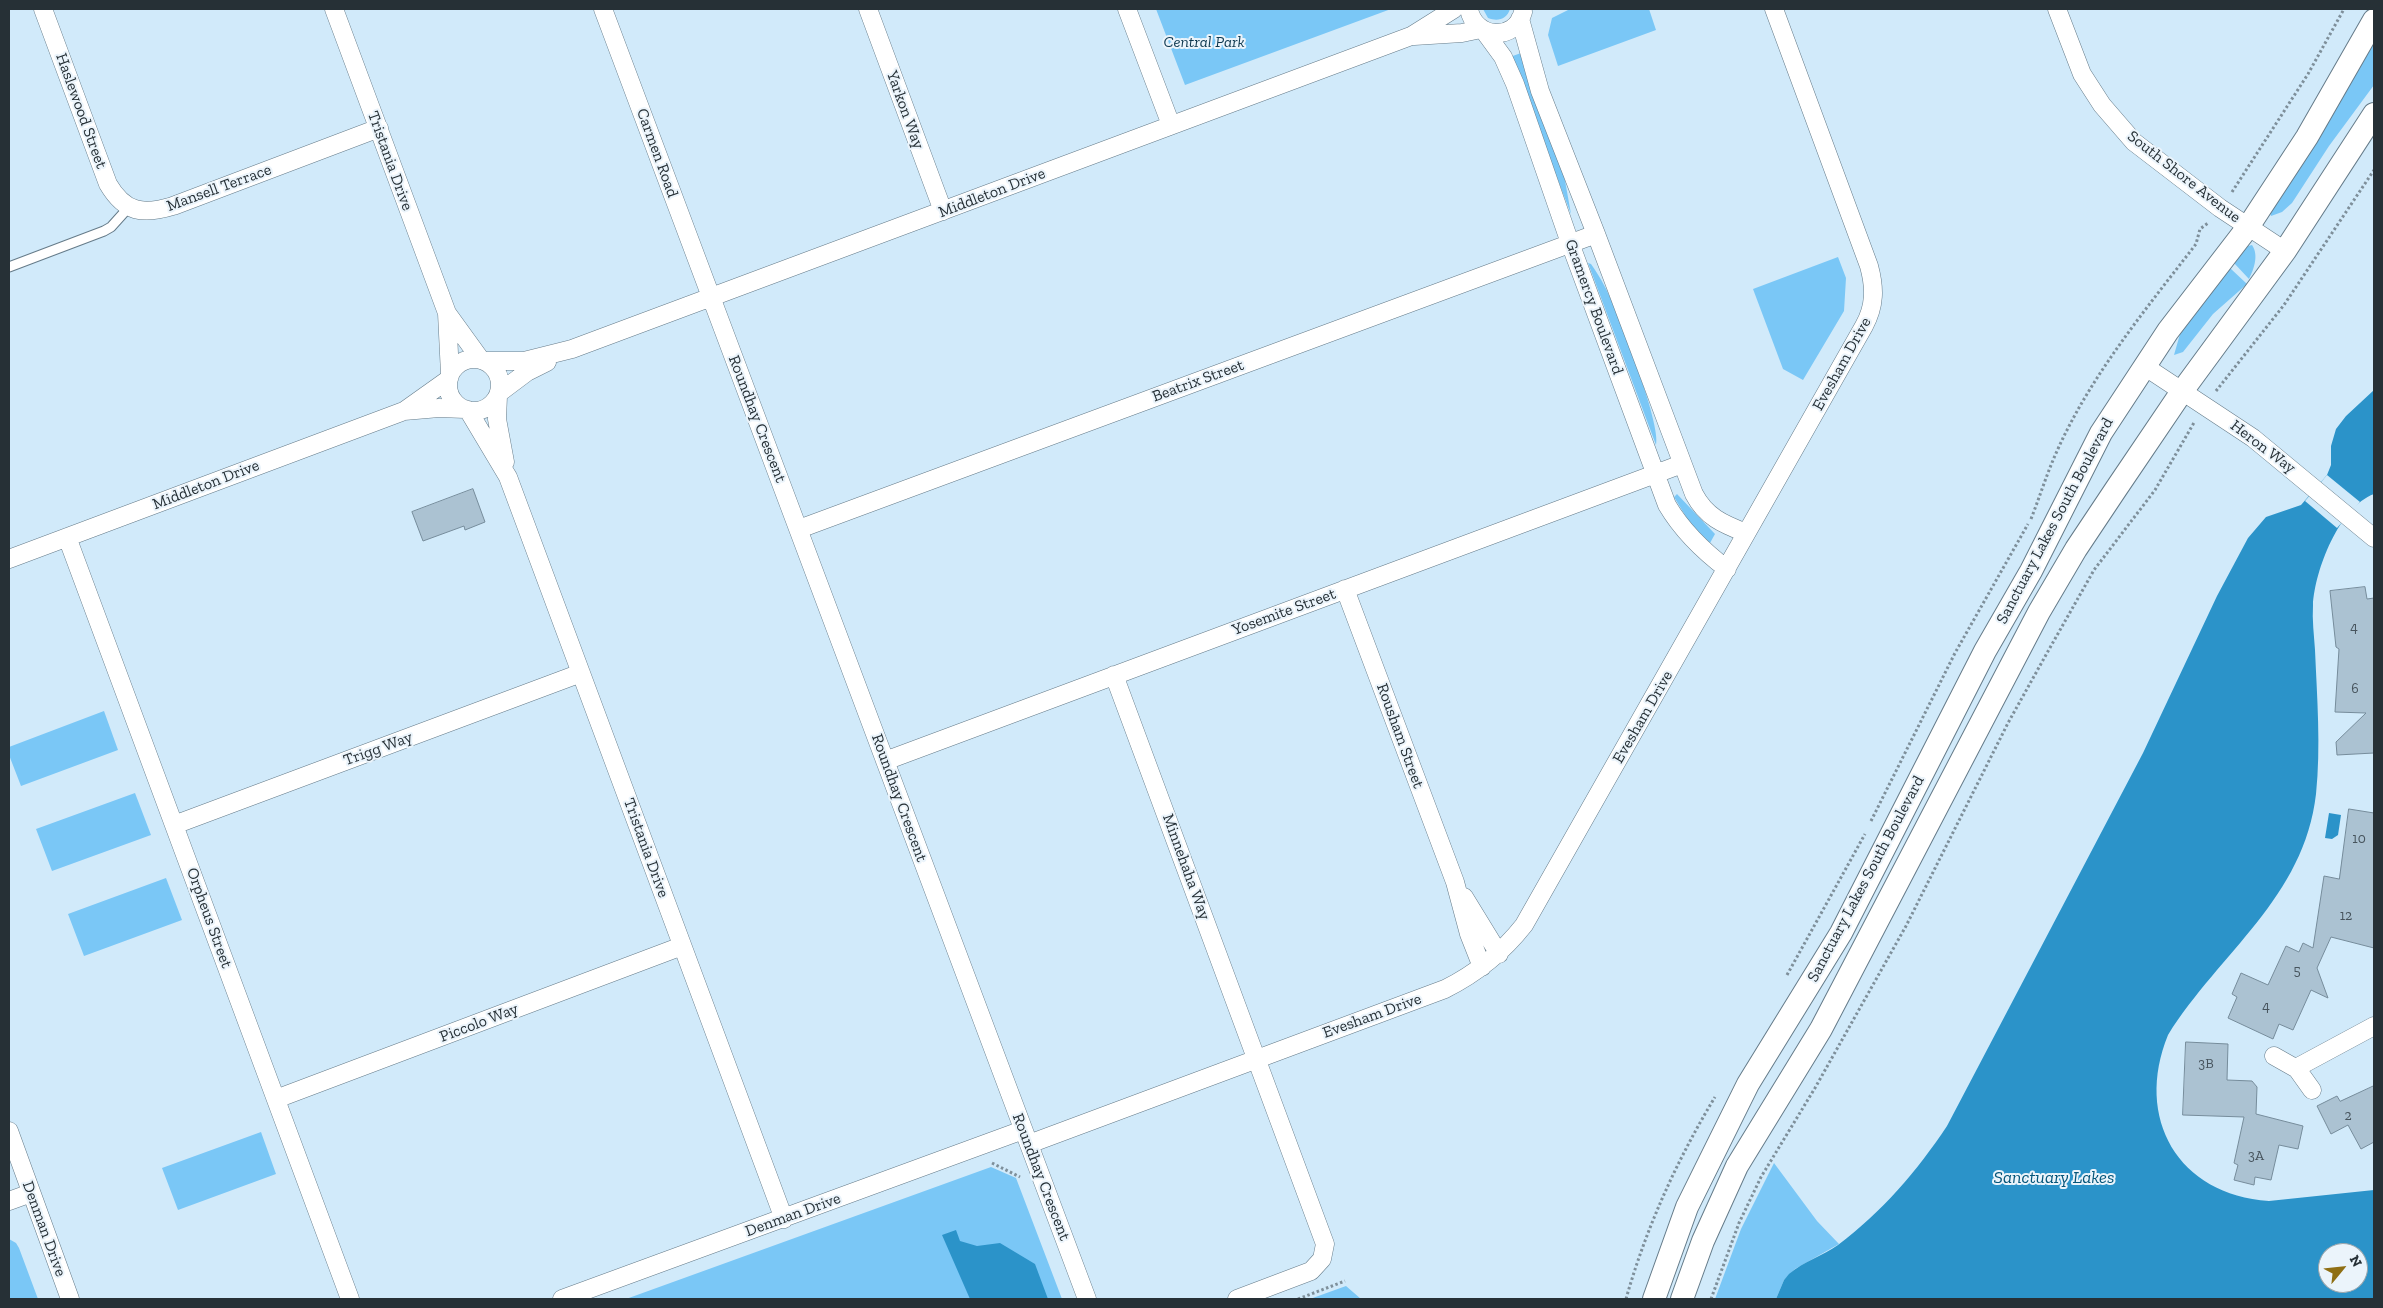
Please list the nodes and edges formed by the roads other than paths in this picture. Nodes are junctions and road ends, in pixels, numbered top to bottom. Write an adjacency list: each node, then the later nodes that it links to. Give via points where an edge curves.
1 (43, 9): 17 (street, Haslewood Street, via 108,184)
2 (334, 9): 16 (street, Tristania Drive)
3 (603, 9): 24 (street, Carmen Road)
4 (868, 9): 18 (street, Yarkon Way)
5 (1127, 9): 15 (street)
6 (1454, 9): 13 (street, Middleton Drive)
7 (1469, 9): 12 (street, Gramercy Boulevard, via 1473,21)
8 (1774, 9): 38 (street, Evesham Drive, via 1869,266 1874,292 1868,319)
9 (2057, 9): 19 (street, South Shore Avenue, via 2082,74 2121,128 2134,142)
10 (1524, 13): 12 (street, Middleton Drive, via 1516,25 1504,32); 20 (street, Gramercy Boulevard, via 1540,91)
11 (2374, 20): 19 (street, Sanctuary Lakes South Boulevard, via 2307,137)
12 (1482, 30): 13 (street, Middleton Drive); 21 (street, Gramercy Boulevard, via 1508,66)
13 (1411, 36): 15 (street, Middleton Drive)
14 (2374, 114): 22 (street, Sanctuary Lakes South Boulevard)
15 (1171, 126): 18 (street, Middleton Drive)
16 (378, 128): 17 (street, Mansell Terrace, via 173,206 148,212); 25 (street, Tristania Drive)
17 (129, 207): 23 (lane, via 104,231)
18 (943, 211): 24 (street, Middleton Drive)
19 (2248, 227): 22 (street, South Shore Avenue); 28 (street, Sanctuary Lakes South Boulevard)
20 (1596, 234): 21 (street, Beatrix Street); 34 (street, Gramercy Boulevard)
21 (1570, 243): 35 (street, Gramercy Boulevard); 37 (street, Beatrix Street)
22 (2286, 251): 30 (street, Sanctuary Lakes South Boulevard)
23 (9, 267)
24 (710, 297): 26 (street, Middleton Drive); 37 (street, Roundhay Crescent)
25 (447, 312): 27 (street, Tristania Drive); 29 (street, Tristania Drive)
26 (572, 349): 27 (street, Middleton Drive, via 524,360); 31 (street, Middleton Drive, via 527,372)
27 (483, 360): 29 (street, via 466,360); 31 (street, via 496,371 500,386)
28 (2144, 366): 30 (street, Heron Way); 53 (street, Sanctuary Lakes South Boulevard, via 2100,433 1841,932)
29 (450, 376): 32 (street, via 448,386 453,400); 33 (street, Middleton Drive)
30 (2183, 390): 40 (street, Heron Way, via 2253,438); 56 (street, Sanctuary Lakes South Boulevard, via 2076,549 2039,612)
31 (498, 395): 32 (street, via 486,409); 36 (street, Tristania Drive, via 496,419)
32 (466, 410): 33 (street, Middleton Drive); 36 (street, Tristania Drive)
33 (404, 411): 39 (street, Middleton Drive)
34 (1682, 464): 35 (street, Yosemite Street); 38 (street, Gramercy Boulevard, via 1706,513 1716,521)
35 (1656, 474): 42 (street, Gramercy Boulevard, via 1678,523 1708,555); 43 (street, Yosemite Street)
36 (508, 477): 44 (street, Tristania Drive)
37 (800, 529): 46 (street, Roundhay Crescent)
38 (1746, 533): 42 (street, Evesham Drive)
39 (67, 537): 41 (street, Middleton Drive); 47 (street, Orpheus Street)
40 (2374, 538)
41 (9, 559)
42 (1727, 569): 50 (street, Evesham Drive, via 1534,908)
43 (1345, 589): 45 (street, Yosemite Street); 48 (street, Rousham Street)
44 (581, 673): 47 (street, Trigg Way); 49 (street, Tristania Drive)
45 (1114, 675): 46 (street, Yosemite Street); 55 (street, Minnehaha Way)
46 (885, 761): 61 (street, Roundhay Crescent)
47 (174, 825): 59 (street, Orpheus Street)
48 (1455, 882): 50 (street, Rousham Street); 51 (street, Rousham Street)
49 (682, 946): 59 (street, Piccolo Way); 64 (street, Tristania Drive)
50 (1499, 954): 51 (street, Evesham Drive)
51 (1482, 967): 55 (street, Evesham Drive, via 1444,989)
52 (2374, 1026): 57 (street)
53 (1771, 1044): 56 (street); 70 (street, Sanctuary Lakes South Boulevard, via 1687,1207)
54 (2274, 1056): 57 (street)
55 (1257, 1059): 61 (street, Evesham Drive); 69 (street, via 1322,1234 1324,1252 1310,1271)
56 (1801, 1063): 71 (street, Sanctuary Lakes South Boulevard, via 1737,1166 1706,1234)
57 (2296, 1068): 58 (street)
58 (2312, 1090)
59 (276, 1099): 66 (street, Orpheus Street)
60 (9, 1131): 62 (street, Denman Drive)
61 (1026, 1137): 64 (street, Denman Drive); 68 (street, Roundhay Crescent)
62 (31, 1193): 63 (street); 65 (street, Denman Drive)
63 (9, 1201)
64 (784, 1219): 67 (street, Denman Drive)
65 (70, 1299)
66 (350, 1299)
67 (562, 1299)
68 (1086, 1299)
69 (1237, 1299)
70 (1654, 1299)
71 (1682, 1299)

